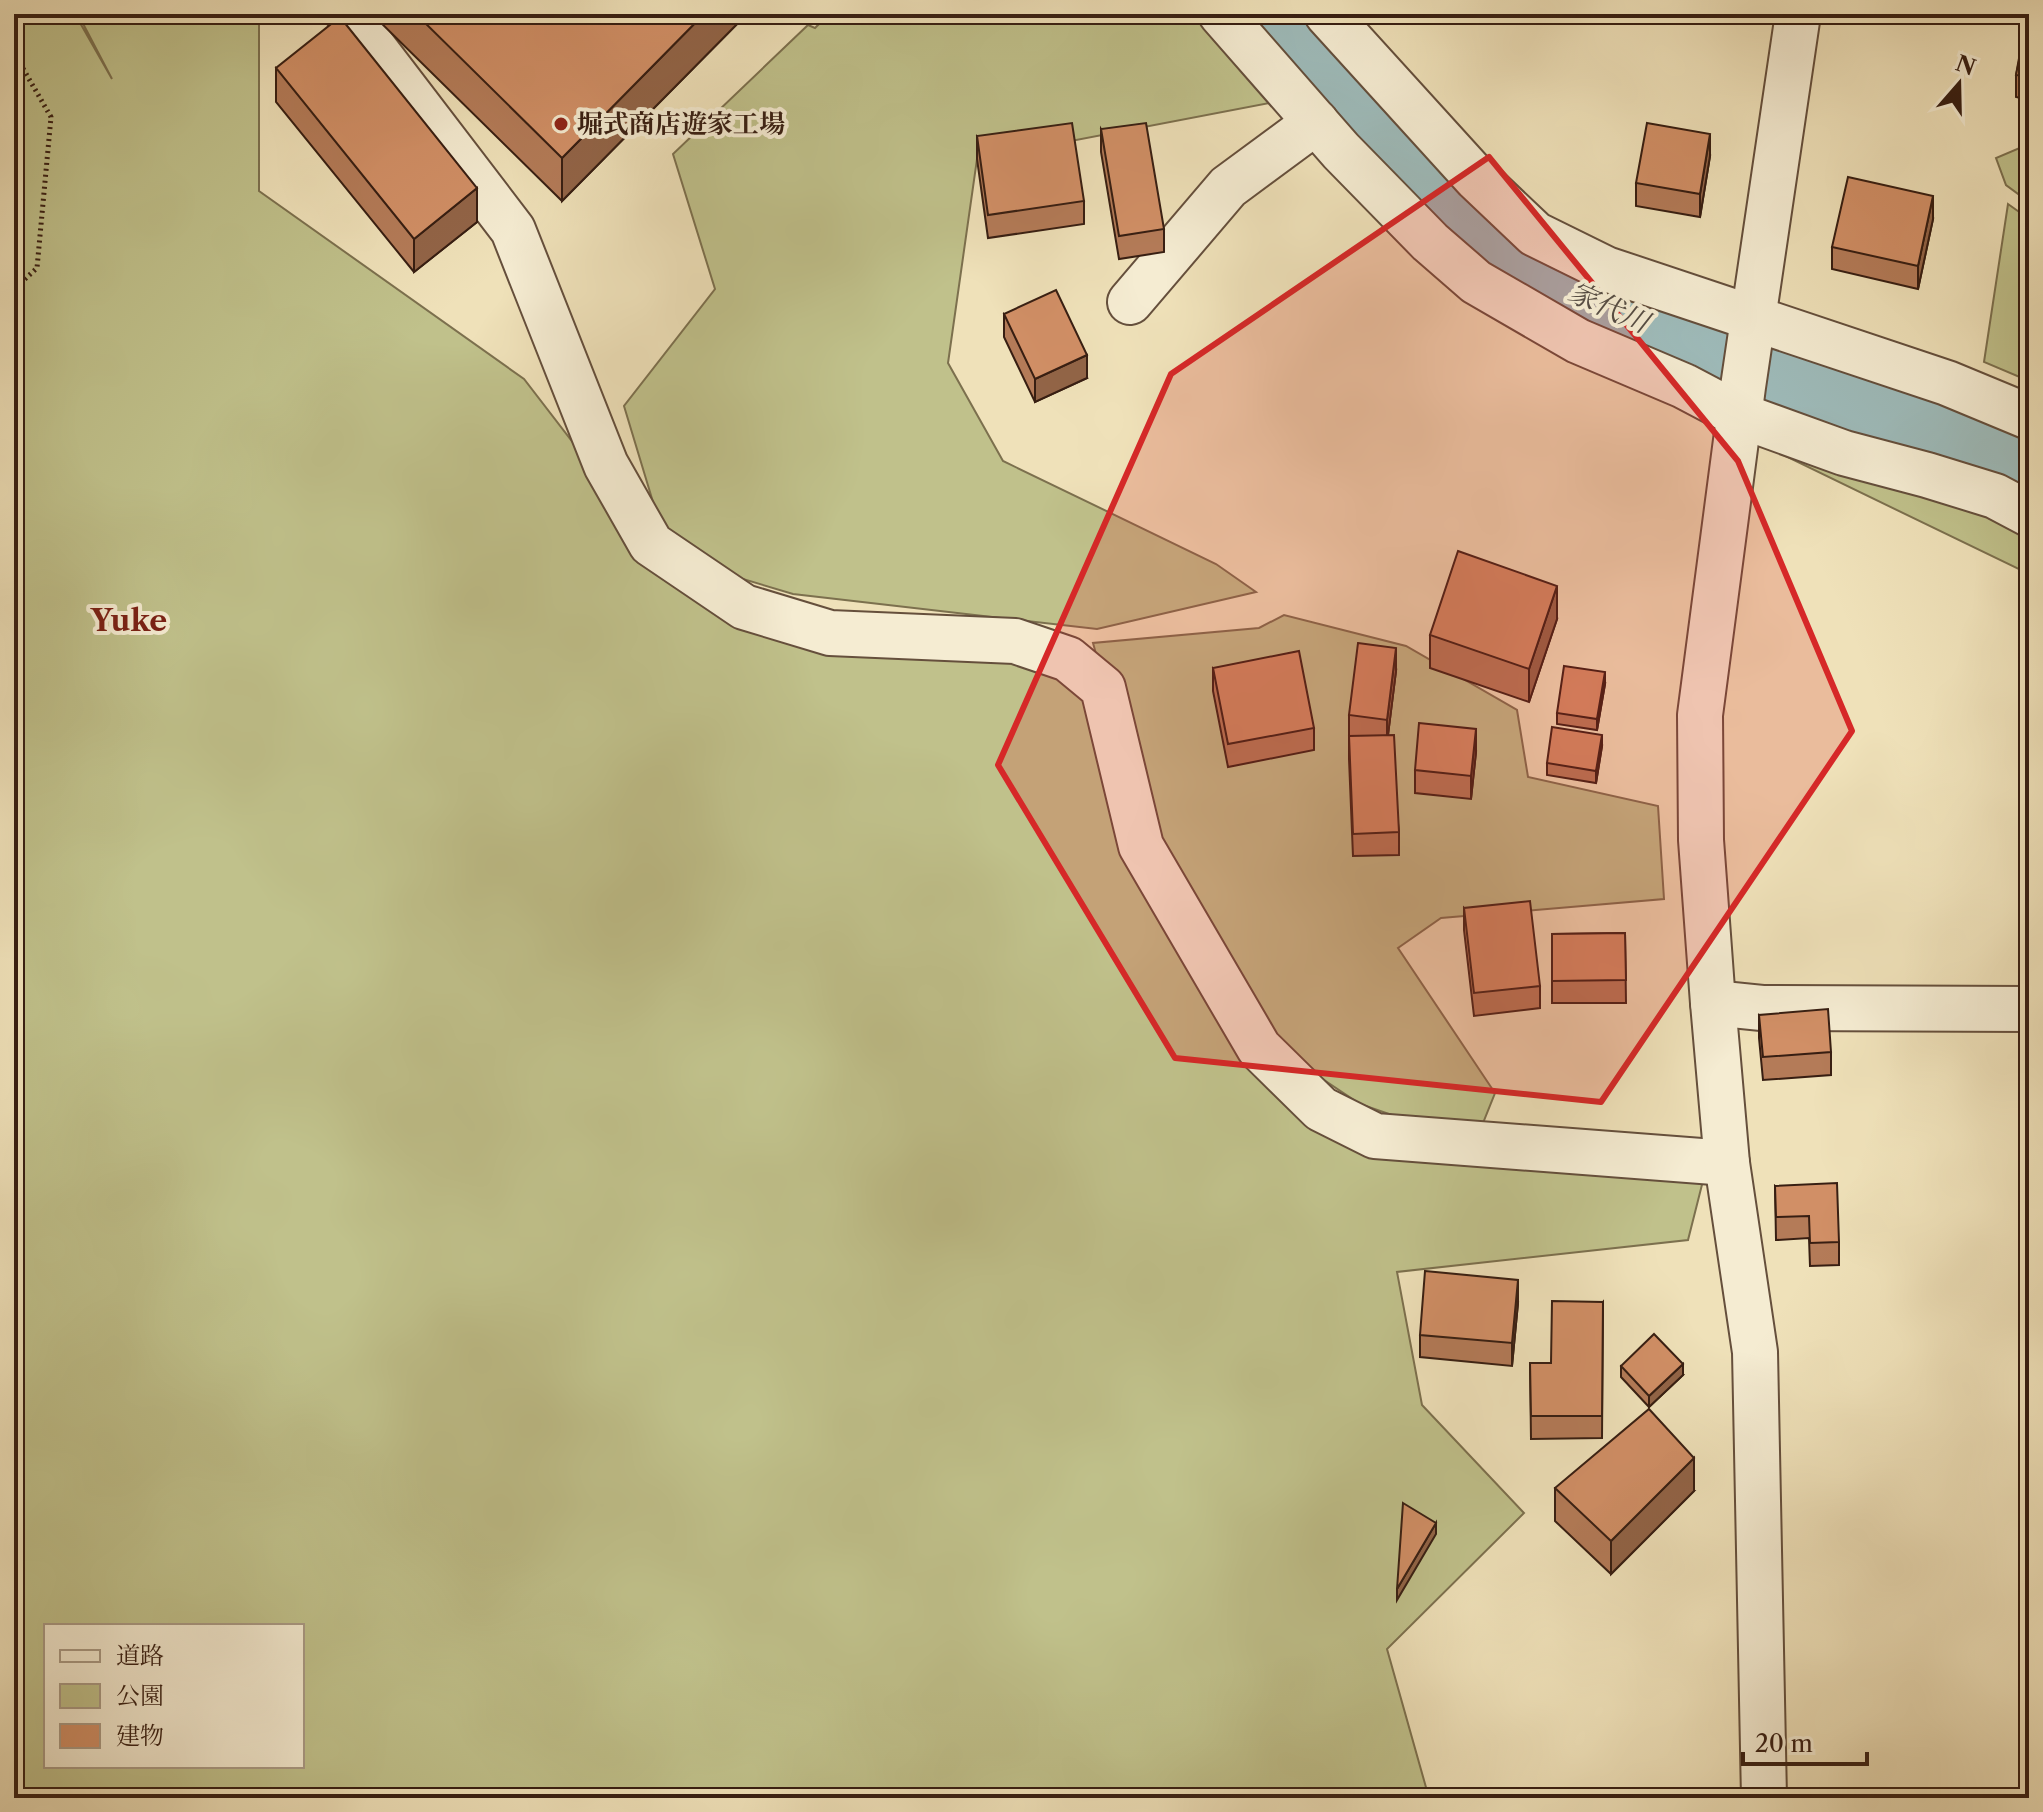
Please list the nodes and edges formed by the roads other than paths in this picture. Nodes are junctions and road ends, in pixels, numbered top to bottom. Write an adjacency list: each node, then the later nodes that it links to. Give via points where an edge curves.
1 (348, 14): 13 (street, via 513,230 606,465 651,544 744,607 830,633 1015,641 1068,659 1103,688 1141,846 1259,1048 1321,1109 1375,1136)
2 (1221, 14): 5 (street)
3 (1327, 14): 7 (street, via 1476,178 1535,234 1606,269)
4 (1798, 14): 7 (street)
5 (1316, 122): 6 (street, via 1228,187); 8 (street, via 1430,242 1476,282 1578,341 1684,386)
6 (1130, 302)
7 (1754, 317): 8 (street); 9 (street)
8 (1741, 401): 10 (street, via 1844,453 1995,496); 11 (street, via 1700,715 1701,840)
9 (2029, 417)
10 (2029, 514)
11 (1713, 1003): 12 (street, via 1762,1008); 13 (street)
12 (2029, 1009)
13 (1727, 1163): 14 (street, via 1755,1352)
14 (1764, 1798)

